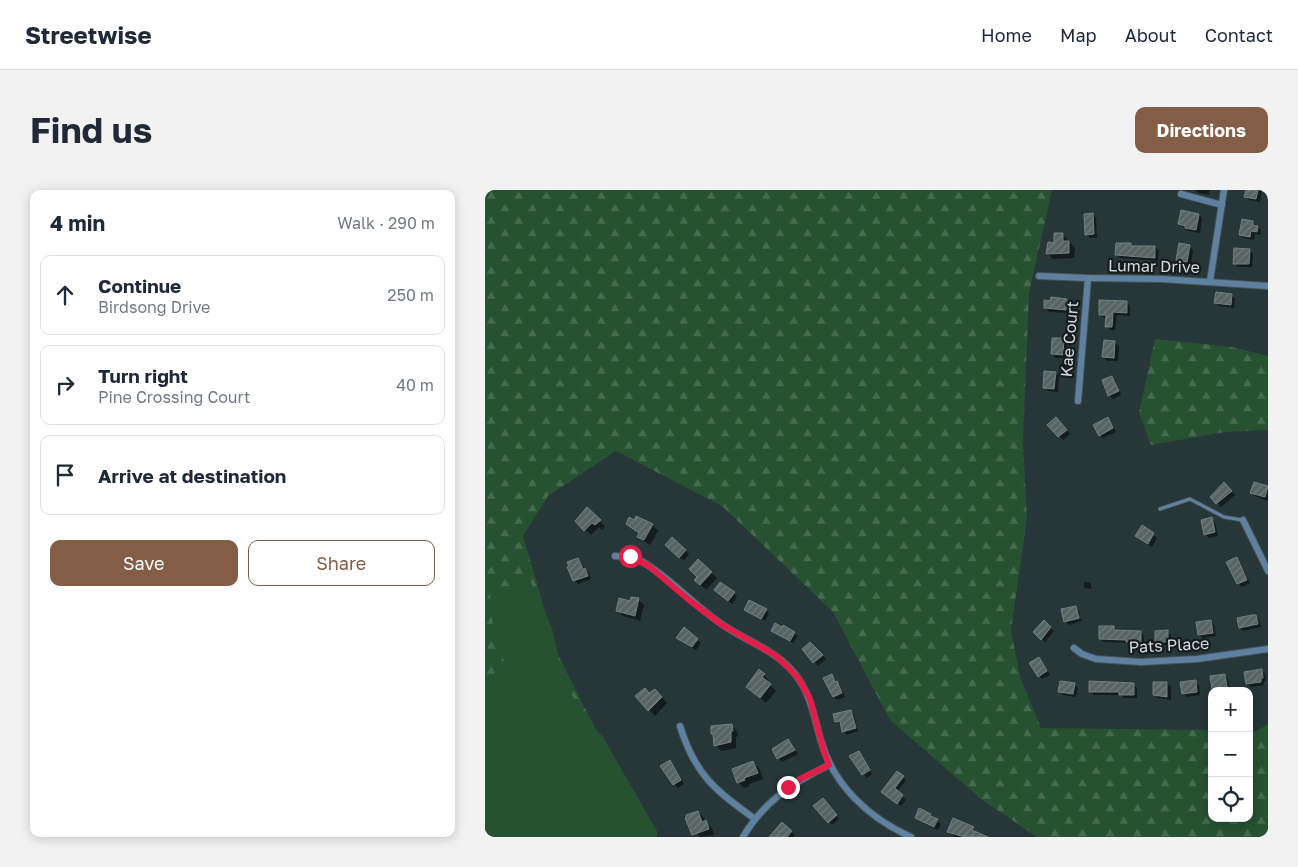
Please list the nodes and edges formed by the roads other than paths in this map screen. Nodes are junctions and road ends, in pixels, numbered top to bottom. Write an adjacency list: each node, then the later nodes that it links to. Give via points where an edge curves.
1 (1224, 190): 3 (street)
2 (1181, 194): 3 (street)
3 (1222, 205): 6 (street)
4 (1039, 276): 5 (street, Lumar Drive)
5 (1088, 278): 6 (street, Lumar Drive); 8 (street, Kae Court)
6 (1210, 281): 7 (street, Lumar Drive)
7 (1268, 286)
8 (1078, 401)
9 (1160, 509): 10 (lane, via 1190,498 1225,517)
10 (1243, 520): 12 (street)
11 (615, 556): 16 (street, via 630,556 643,562 721,624 775,655 787,666 810,699)
12 (1268, 571)
13 (1074, 648): 14 (street, Pats Place, via 1096,659 1141,662 1197,659)
14 (1268, 649)
15 (680, 726): 17 (street, via 693,760 707,780)
16 (829, 765): 17 (street, via 788,787); 19 (street, via 867,810)
17 (755, 819): 18 (street)
18 (743, 837)
19 (911, 837)

